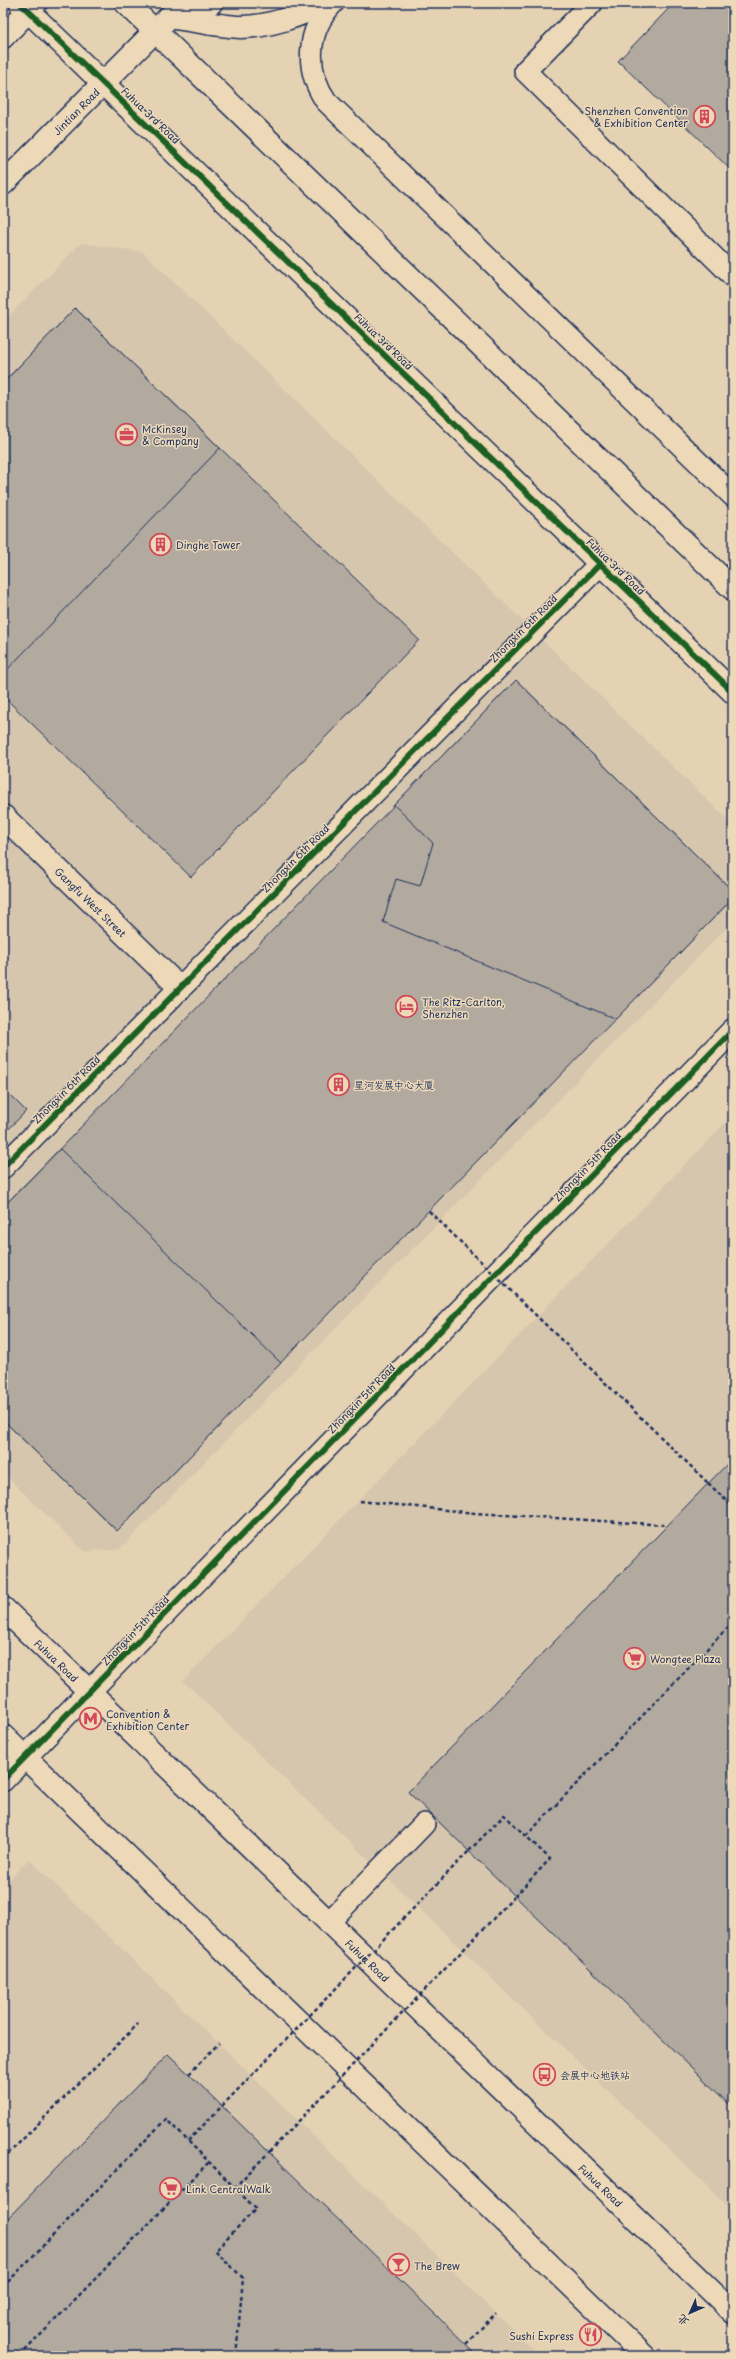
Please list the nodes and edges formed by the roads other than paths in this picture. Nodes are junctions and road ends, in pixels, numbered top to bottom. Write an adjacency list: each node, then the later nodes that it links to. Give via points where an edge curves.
1 (126, 3): 7 (street)
2 (211, 3): 7 (street)
3 (323, 3): 7 (street, via 279,21 242,27)
4 (333, 3): 12 (lane, via 316,26 311,43 312,74 317,88 326,101)
5 (592, 3): 11 (lane, via 525,71)
6 (28, 6): 8 (street); 9 (street, Fuhua 3rd Road)
7 (169, 17): 9 (street, Jintian Road); 14 (street)
8 (3, 37)
9 (103, 83): 10 (street, Jintian Road); 13 (street, Fuhua 3rd Road)
10 (3, 184)
11 (733, 276)
12 (733, 496)
13 (600, 564): 15 (street, Fuhua 3rd Road); 17 (street, Zhongxin 6th Road)
14 (733, 589)
15 (733, 692)
16 (3, 816): 17 (street, Gangfu West Street)
17 (180, 988): 19 (street, Zhongxin 6th Road)
18 (733, 1030): 21 (street, Zhongxin 5th Road)
19 (3, 1167)
20 (3, 1608): 21 (street, Fuhua Road)
21 (89, 1691): 23 (street, Zhongxin 5th Road); 26 (street, Fuhua Road)
22 (3, 1736): 23 (street)
23 (25, 1757): 24 (street, Zhongxin 5th Road); 28 (street)
24 (3, 1780)
25 (424, 1824): 26 (lane)
26 (329, 1922): 27 (street, Fuhua Road)
27 (733, 2312)
28 (644, 2356)

